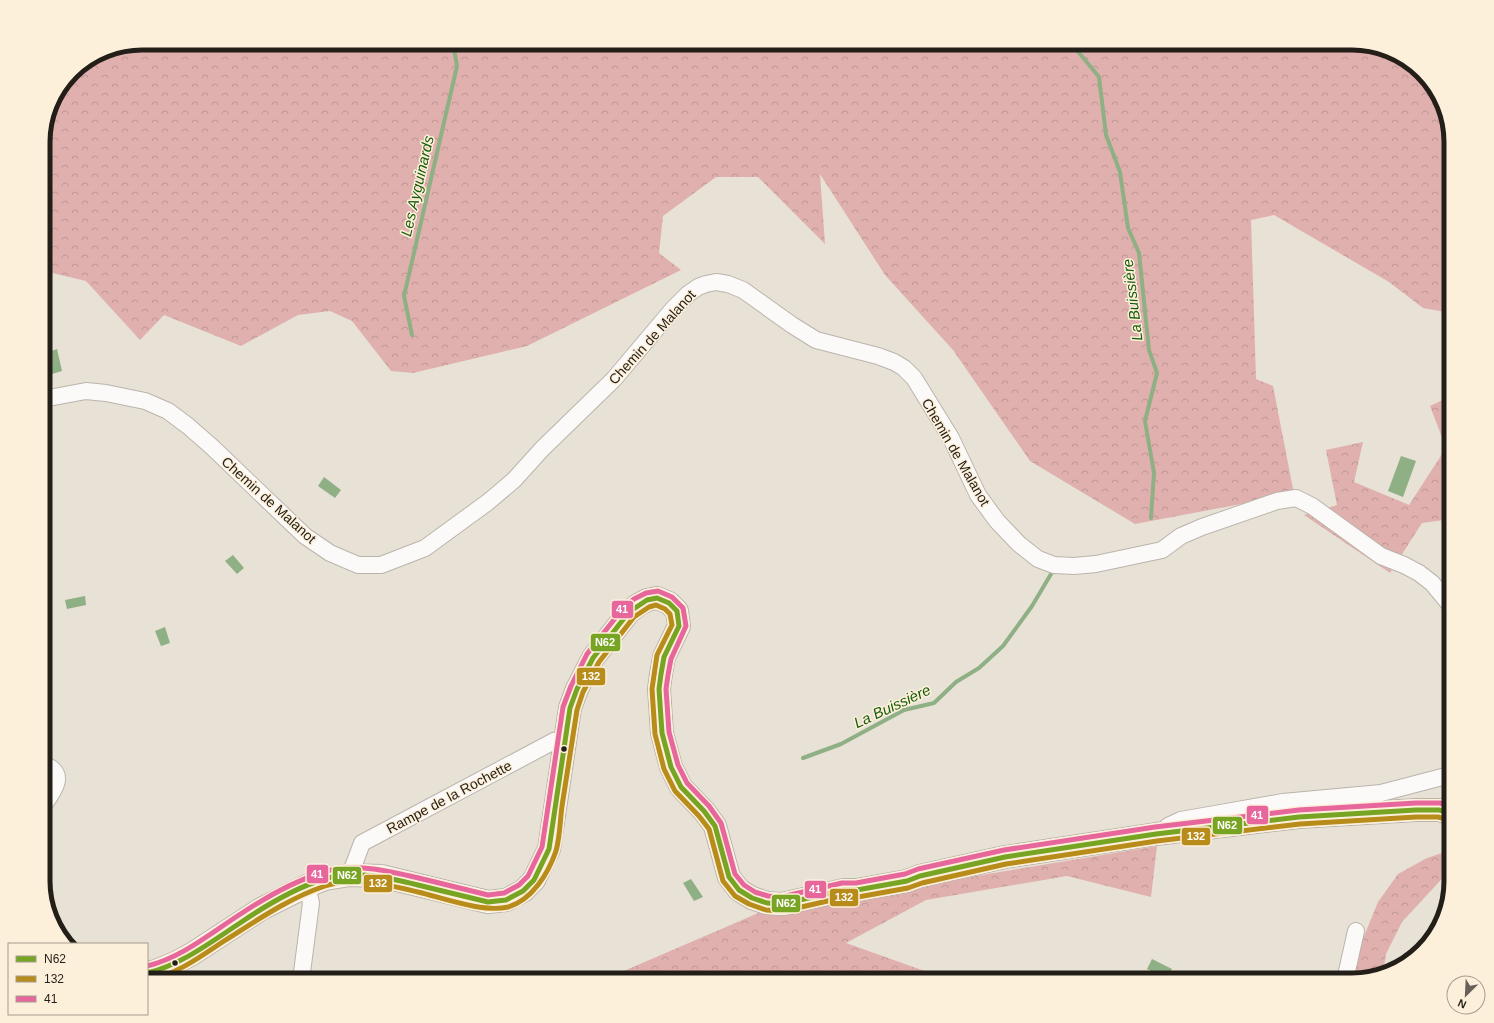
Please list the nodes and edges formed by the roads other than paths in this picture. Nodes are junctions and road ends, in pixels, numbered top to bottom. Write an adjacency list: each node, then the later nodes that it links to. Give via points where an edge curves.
1 (50, 398): 2 (street, Chemin de Malanot, via 86,391 106,393 145,401 168,411 211,446 305,536 330,553 358,565 381,565 425,548 488,502 514,480 614,379 688,294 698,287 716,282 743,290 816,340 878,356 904,368 914,378 951,438 978,494 997,521 1038,559 1054,565 1074,566 1162,550 1181,536 1202,527 1277,501 1296,498 1312,506 1381,556 1419,573)
2 (1444, 598)
3 (566, 739): 8 (main road, via 570,708 593,658 629,612 647,600 657,598 669,603 677,611 679,619 679,626 664,657 659,689 662,733 671,767 681,787 715,826 729,877 739,890 752,898 782,904 844,890 907,881 1005,857); 9 (street, Rampe de la Rochette, via 554,741 362,843); 9 (main road, via 549,849 534,880 524,891 506,900 488,902 381,876)
4 (50, 767): 6 (street, via 56,772 57,780 56,788)
5 (1444, 777): 8 (street, via 1380,793 1283,802 1181,820)
6 (50, 796)
7 (1444, 811): 8 (main road, via 1416,810 1299,817)
8 (1156, 834)
9 (350, 874): 10 (main road, via 325,879)
10 (308, 886): 12 (main road, via 261,909 186,957 156,971); 13 (street, via 311,903)
11 (1356, 931): 14 (street)
12 (148, 972)
13 (302, 973)
14 (1347, 973)

